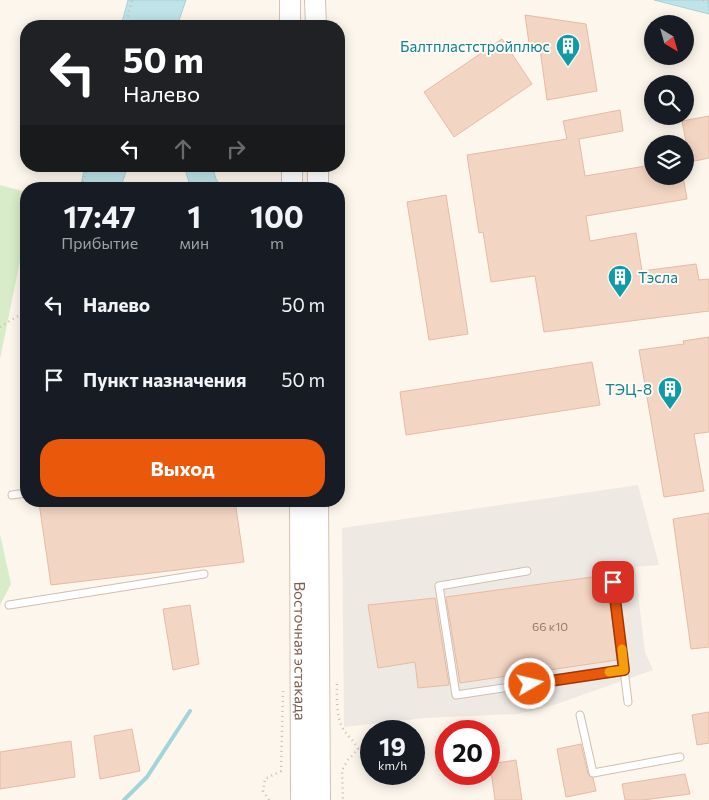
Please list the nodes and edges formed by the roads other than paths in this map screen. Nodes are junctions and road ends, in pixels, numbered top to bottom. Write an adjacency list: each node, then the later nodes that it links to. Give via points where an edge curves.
1 (290, 0): 3 (main road)
2 (315, 0): 4 (main road)
3 (290, 20)
4 (316, 20)
5 (20, 494): 6 (lane)
6 (12, 495)
7 (300, 507): 17 (main road, Восточная эстакада)
8 (318, 507): 18 (main road, Восточная эстакада)
9 (527, 571): 13 (lane, via 439,586 456,695)
10 (204, 574): 12 (lane)
11 (613, 582): 13 (lane)
12 (8, 605)
13 (624, 670): 14 (lane)
14 (628, 702)
15 (580, 715): 16 (lane, via 593,773)
16 (680, 757)
17 (301, 800)
18 (320, 800)

